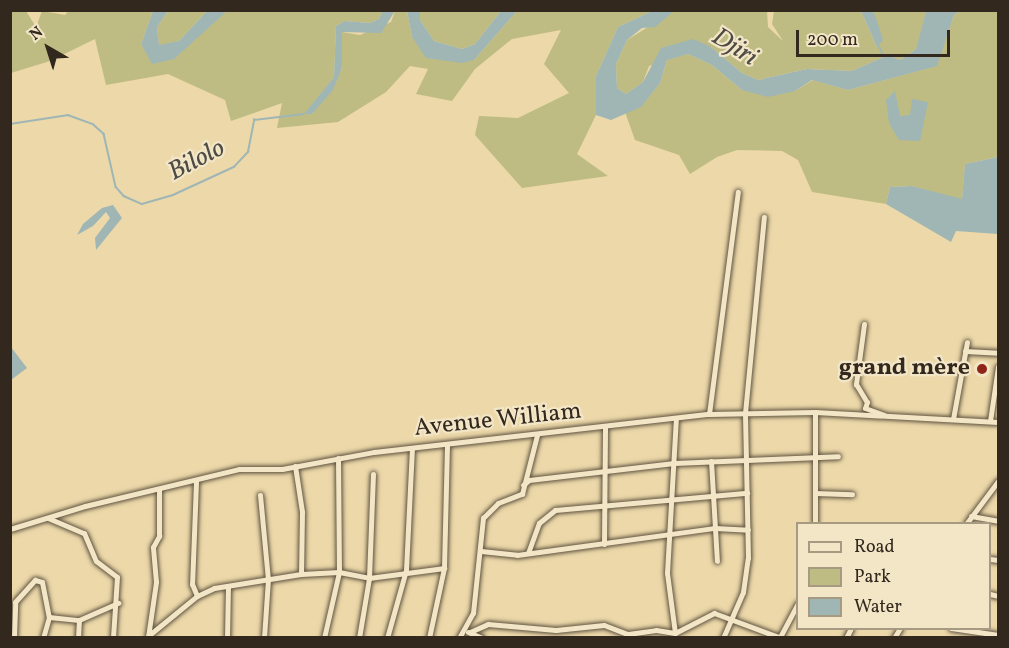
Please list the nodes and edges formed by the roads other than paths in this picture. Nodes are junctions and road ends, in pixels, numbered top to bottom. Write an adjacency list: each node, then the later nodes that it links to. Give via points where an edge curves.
1 (738, 192): 10 (street)
2 (764, 217): 9 (street)
3 (864, 324): 11 (street, via 856,384 867,402 865,408)
4 (967, 342): 5 (street)
5 (965, 351): 6 (street); 13 (street)
6 (999, 353)
7 (999, 367): 14 (street)
8 (815, 412): 9 (street, Avenue William); 11 (street, Avenue William); 20 (street)
9 (745, 413): 10 (street, Avenue William); 23 (street)
10 (709, 414): 12 (street, Avenue William)
11 (888, 416): 13 (street, Avenue William)
12 (676, 419): 16 (street, Avenue William); 25 (street)
13 (953, 419): 14 (street, Avenue William)
14 (990, 421): 15 (street, Avenue William)
15 (999, 422)
16 (605, 428): 17 (street, Avenue William); 27 (street)
17 (537, 435): 18 (street, Avenue William); 31 (street, via 533,461)
18 (447, 445): 19 (street, Avenue William); 53 (street)
19 (412, 448): 22 (street, Avenue William); 54 (street)
20 (814, 456): 21 (street); 23 (street); 34 (street)
21 (838, 456)
22 (338, 458): 26 (street, Avenue William); 55 (street)
23 (747, 460): 24 (street); 33 (street)
24 (711, 461): 25 (street); 37 (street)
25 (674, 463): 27 (street); 38 (street)
26 (296, 466): 30 (street, Avenue William, via 238,470); 56 (street, via 302,512)
27 (605, 471): 31 (street, via 529,480); 39 (street)
28 (373, 474): 57 (street)
29 (999, 480): 40 (street)
30 (196, 482): 32 (street, Avenue William); 60 (street, via 192,584)
31 (523, 485): 50 (street, via 521,495 498,503 483,518)
32 (159, 490): 41 (street, Avenue William); 73 (street, via 159,536 153,547 156,582)
33 (747, 493): 37 (street); 47 (street)
34 (815, 493): 35 (street); 43 (street)
35 (852, 494)
36 (260, 495): 58 (street)
37 (712, 497): 38 (street); 45 (street)
38 (673, 500): 39 (street); 48 (street)
39 (603, 506): 49 (street); 51 (street, via 555,510 546,515)
40 (971, 516): 42 (street); 44 (street)
41 (46, 518): 46 (street, Avenue William); 61 (street, via 84,533 96,561 117,577)
42 (999, 521)
43 (815, 522)
44 (967, 522)
45 (714, 528): 47 (street); 48 (street); 52 (street)
46 (10, 529)
47 (748, 530): 65 (street, via 747,574)
48 (672, 535): 49 (street); 68 (street, via 667,573)
49 (604, 544): 51 (street)
50 (481, 551): 51 (street); 69 (street, via 473,613)
51 (528, 554)
52 (717, 561)
53 (444, 568): 54 (street); 84 (street)
54 (406, 570): 57 (street); 83 (street)
55 (339, 572): 56 (street); 57 (street); 81 (street)
56 (301, 574): 58 (street)
57 (369, 578): 82 (street)
58 (268, 579): 59 (street); 80 (street)
59 (228, 586): 60 (street); 79 (street)
60 (197, 596): 73 (street)
61 (118, 603): 64 (street); 78 (street)
62 (796, 607): 74 (street)
63 (49, 617): 64 (street); 75 (street, via 42,582 35,580 15,602); 76 (street)
64 (79, 620): 77 (street)
65 (732, 620): 68 (street, via 709,614); 71 (street); 86 (street)
66 (965, 630): 72 (street)
67 (470, 632): 69 (street); 70 (street, via 488,624 556,630 604,625); 85 (street)
68 (679, 634): 70 (street, via 656,630)
69 (461, 635)
70 (643, 635)
71 (768, 635): 74 (street)
72 (999, 635)
73 (148, 637)
74 (780, 637)
75 (14, 638)
76 (43, 638)
77 (78, 638)
78 (113, 638)
79 (227, 638)
80 (264, 638)
81 (324, 638)
82 (359, 638)
83 (387, 638)
84 (429, 638)
85 (482, 638)
86 (723, 638)

